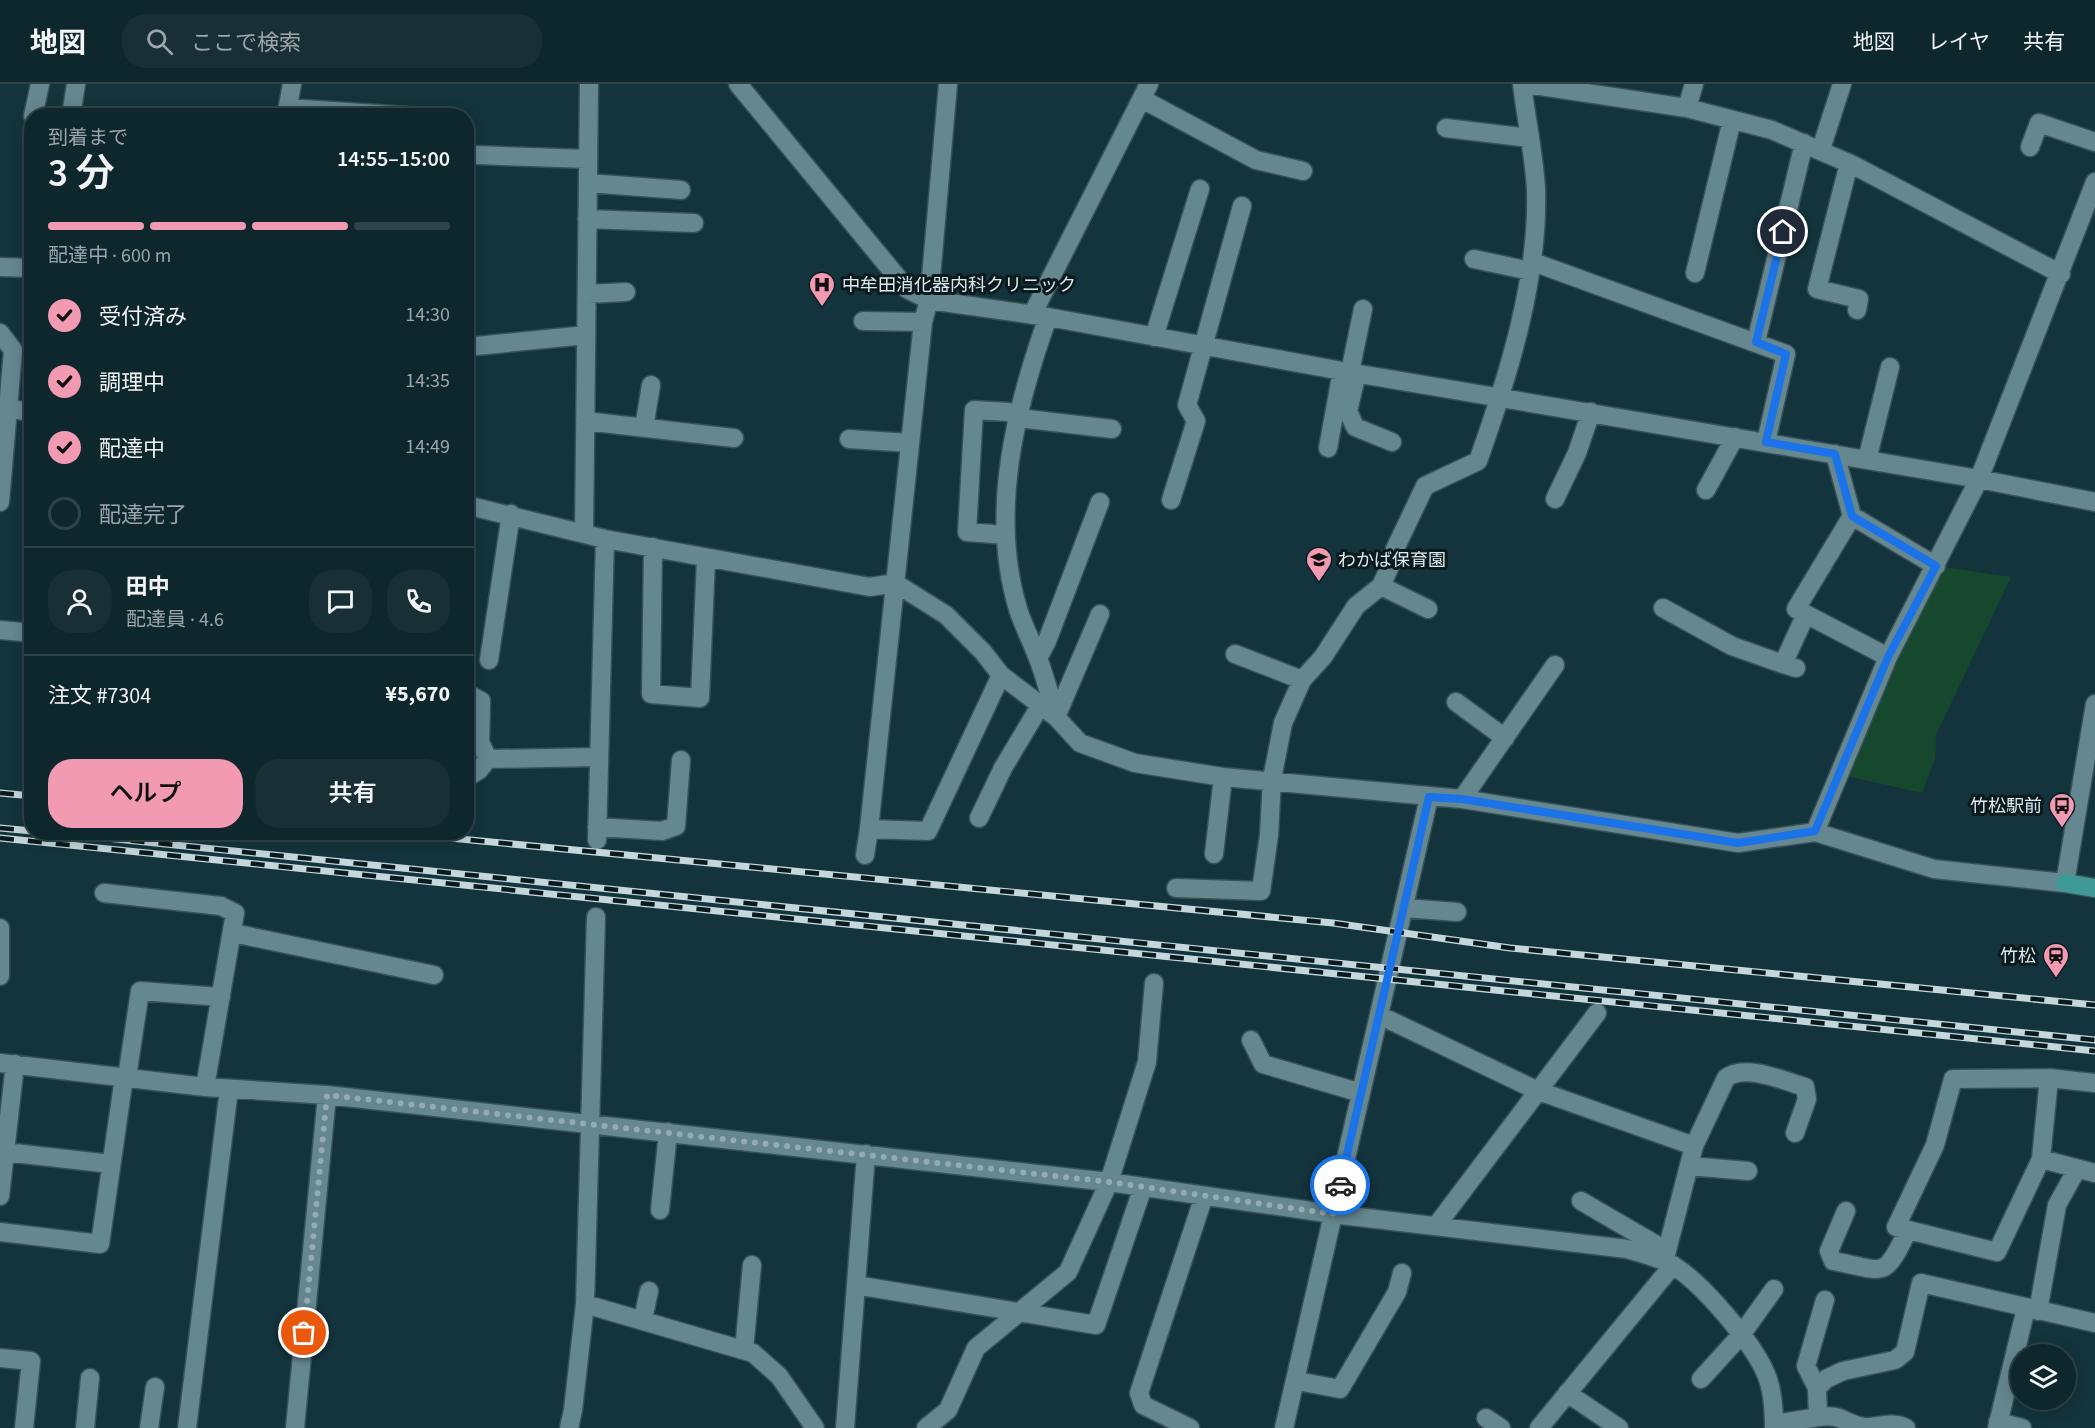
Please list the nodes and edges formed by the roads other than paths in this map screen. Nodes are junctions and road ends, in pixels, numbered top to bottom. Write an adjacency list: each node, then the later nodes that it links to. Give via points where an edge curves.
1 (40, 84): 14 (street)
2 (76, 84): 15 (street)
3 (292, 84): 16 (street)
4 (589, 84): 25 (street)
5 (738, 84): 13 (street)
6 (757, 84): 13 (street)
7 (948, 84): 44 (street)
8 (1522, 84): 20 (street)
9 (1527, 84): 17 (street)
10 (1694, 84): 17 (street)
11 (1842, 84): 22 (street)
12 (1146, 91): 27 (street, via 1256,160); 46 (street)
13 (757, 106): 44 (street, via 908,289)
14 (34, 108)
15 (72, 108)
16 (288, 108)
17 (1687, 108): 18 (street)
18 (1732, 120): 22 (street); 39 (street)
19 (1446, 128): 20 (street)
20 (1529, 138): 37 (street, via 1536,188)
21 (2095, 142): 23 (street, via 2039,123)
22 (1813, 146): 26 (street); 52 (street)
23 (2030, 147)
24 (476, 155): 25 (street)
25 (588, 159): 29 (street)
26 (1849, 163): 40 (street); 43 (street, via 1816,289)
27 (1303, 171)
28 (2095, 182): 40 (street)
29 (588, 183): 31 (street); 33 (street)
30 (1200, 189): 51 (street)
31 (681, 190)
32 (1242, 206): 54 (street)
33 (587, 219): 34 (street); 42 (street)
34 (694, 223)
35 (1474, 259): 37 (street)
36 (0, 267): 38 (street)
37 (1532, 267): 52 (street); 58 (street)
38 (24, 268)
39 (1695, 273)
40 (2061, 274): 76 (street)
41 (627, 292): 42 (street)
42 (587, 294): 50 (street)
43 (1860, 299)
44 (929, 300): 46 (street); 48 (street)
45 (1363, 309): 56 (street)
46 (1040, 316): 51 (street); 62 (street)
47 (863, 321): 48 (street)
48 (923, 322): 71 (street)
49 (0, 333): 59 (street, via 13,351)
50 (586, 335): 53 (street); 63 (street)
51 (1154, 338): 54 (street)
52 (1756, 342): 70 (street, via 1786,354)
53 (474, 346)
54 (1202, 346): 56 (street); 79 (street, via 1187,405 1196,421)
55 (1890, 367): 74 (street)
56 (1350, 372): 58 (street); 69 (street, via 1348,411 1355,427); 72 (street)
57 (651, 385): 64 (street)
58 (1501, 396): 61 (street); 93 (street, via 1478,461 1425,486)
59 (5, 407): 60 (street); 75 (street)
60 (24, 411)
61 (1591, 412): 66 (street); 78 (street)
62 (1019, 418): 65 (street); 87 (street, via 1007,475); 87 (street, via 1009,412 974,410 967,532)
63 (585, 421): 64 (street); 86 (street)
64 (644, 428): 67 (street)
65 (1112, 429)
66 (1735, 437): 70 (street); 77 (street)
67 (734, 438)
68 (849, 439): 71 (street)
69 (1392, 442)
70 (1766, 442): 73 (street)
71 (910, 443): 92 (street)
72 (1328, 448)
73 (1835, 454): 74 (street); 85 (street)
74 (1867, 460): 76 (street)
75 (1, 476): 80 (street)
76 (1979, 479): 82 (street); 91 (street)
77 (1706, 490)
78 (1555, 499)
79 (1171, 500)
80 (0, 502)
81 (1100, 502): 102 (street)
82 (2095, 502)
83 (474, 507): 84 (street)
84 (511, 514): 86 (street); 103 (street)
85 (1852, 516): 91 (street); 97 (street, via 1796,609)
86 (585, 534): 88 (street)
87 (1006, 535): 102 (street, via 1018,609)
88 (605, 539): 89 (street); 113 (street)
89 (653, 547): 90 (street); 90 (street, via 651,694 700,698)
90 (706, 559): 92 (street, via 870,587)
91 (1936, 566): 101 (street)
92 (895, 584): 105 (street, via 946,615); 123 (street)
93 (1381, 586): 95 (street); 106 (street, via 1356,606 1323,657)
94 (1663, 608): 97 (street, via 1732,646 1790,666)
95 (1428, 609)
96 (1100, 614): 111 (street)
97 (1806, 614): 101 (street)
98 (0, 630): 99 (street)
99 (24, 632)
100 (1234, 654): 106 (street)
101 (1888, 657): 124 (street)
102 (1038, 658): 111 (street)
103 (489, 660)
104 (1556, 665): 112 (street)
105 (1001, 675): 110 (street); 123 (street, via 928,831)
106 (1302, 680): 119 (street, via 1283,723)
107 (474, 697): 115 (street, via 481,701 480,741)
108 (1456, 702): 112 (street)
109 (2095, 704): 114 (street)
110 (1040, 706): 111 (street); 122 (street)
111 (1056, 717): 118 (street, via 1080,743 1091,747 1135,762)
112 (1504, 738): 121 (street)
113 (598, 757): 115 (street); 116 (street, via 597,833 662,831 676,826)
114 (2091, 758): 127 (street)
115 (488, 759): 117 (street)
116 (681, 760)
117 (474, 773)
118 (1223, 777): 119 (street); 125 (street)
119 (1272, 780): 120 (street); 128 (street, via 1261,891)
120 (1429, 797): 121 (street); 131 (street)
121 (1462, 799): 124 (street, via 1738,843)
122 (979, 818)
123 (869, 829): 126 (street)
124 (1815, 831): 127 (street, via 1934,869)
125 (1214, 854)
126 (866, 855)
127 (2066, 883): 129 (main road)
128 (1176, 888)
129 (2095, 888)
130 (104, 893): 135 (street, via 221,906 235,914)
131 (1405, 908): 132 (street); 141 (street)
132 (1457, 912)
133 (596, 917): 152 (street)
134 (0, 928): 137 (street)
135 (233, 933): 136 (street); 139 (street)
136 (434, 975)
137 (0, 976)
138 (1154, 983): 164 (street, via 1147,1062)
139 (221, 998): 144 (street, via 140,990); 147 (street)
140 (1597, 1013): 149 (street)
141 (1381, 1016): 149 (street); 150 (street)
142 (1251, 1040): 150 (street, via 1263,1064)
143 (7, 1063): 144 (street); 156 (street)
144 (125, 1077): 147 (street); 159 (street)
145 (2049, 1078): 146 (street); 158 (street); 174 (street, via 1953,1078 1935,1145 1896,1227)
146 (2095, 1083)
147 (204, 1087): 148 (street)
148 (229, 1089): 151 (street); 204 (street)
149 (1538, 1090): 155 (street); 172 (street)
150 (1361, 1093): 171 (street)
151 (327, 1095): 152 (street); 205 (street)
152 (591, 1123): 153 (street); 182 (street)
153 (668, 1132): 157 (street); 169 (street)
154 (1795, 1133): 155 (street, via 1807,1100 1805,1087 1733,1072 1726,1078)
155 (1694, 1146): 160 (street)
156 (5, 1152): 159 (street); 166 (street)
157 (866, 1154): 164 (street); 178 (street)
158 (2041, 1159): 161 (street); 174 (street, via 1997,1252)
159 (111, 1164): 173 (street, via 100,1244)
160 (1689, 1166): 162 (street); 175 (street)
161 (2077, 1168): 163 (street); 183 (street, via 2057,1205)
162 (1748, 1171)
163 (2095, 1173)
164 (1109, 1182): 165 (street); 184 (street, via 1068,1272)
165 (1143, 1187): 167 (street); 184 (street, via 1096,1325)
166 (0, 1196)
167 (1204, 1196): 171 (street); 198 (street, via 1139,1393 1143,1405)
168 (1581, 1201): 175 (street)
169 (660, 1210)
170 (1846, 1211): 174 (street, via 1829,1251 1833,1261 1881,1270 1891,1264)
171 (1333, 1214): 172 (street); 192 (street)
172 (1436, 1226): 175 (street, via 1627,1249)
173 (0, 1232)
174 (1907, 1232)
175 (1668, 1260): 187 (street, via 1706,1293); 195 (street)
176 (752, 1265): 188 (street)
177 (1402, 1273): 192 (street, via 1397,1292 1340,1389)
178 (856, 1286): 184 (street); 208 (street)
179 (1774, 1289): 187 (street)
180 (649, 1291): 185 (street)
181 (1825, 1300): 194 (street, via 1806,1366)
182 (585, 1305): 185 (street); 206 (street)
183 (2032, 1309): 186 (street); 194 (street, via 1921,1282 1905,1352 1895,1360 1843,1371); 199 (street)
184 (1019, 1313): 209 (street, via 976,1348 948,1410)
185 (643, 1319): 188 (street, via 674,1332)
186 (2095, 1323)
187 (1741, 1335): 191 (street); 200 (street, via 1767,1374)
188 (744, 1350): 207 (street, via 753,1353 779,1377)
189 (0, 1358): 201 (street, via 31,1361)
190 (90, 1378): 202 (street)
191 (1701, 1379)
192 (1297, 1381): 211 (street)
193 (155, 1387): 203 (street)
194 (1817, 1388): 196 (street)
195 (1567, 1393): 213 (street); 214 (street)
196 (1818, 1417): 200 (street); 215 (street, via 1834,1414 1863,1427 1898,1424)
197 (1486, 1418): 212 (street)
198 (1161, 1422): 210 (street)
199 (1998, 1425): 216 (street)
200 (1774, 1426)
201 (24, 1428)
202 (85, 1428)
203 (149, 1428)
204 (187, 1428)
205 (295, 1428)
206 (569, 1428)
207 (815, 1428)
208 (845, 1428)
209 (926, 1428)
210 (1190, 1428)
211 (1284, 1428)
212 (1502, 1428)
213 (1539, 1428)
214 (1619, 1428)
215 (1906, 1428)
216 (2022, 1428)

